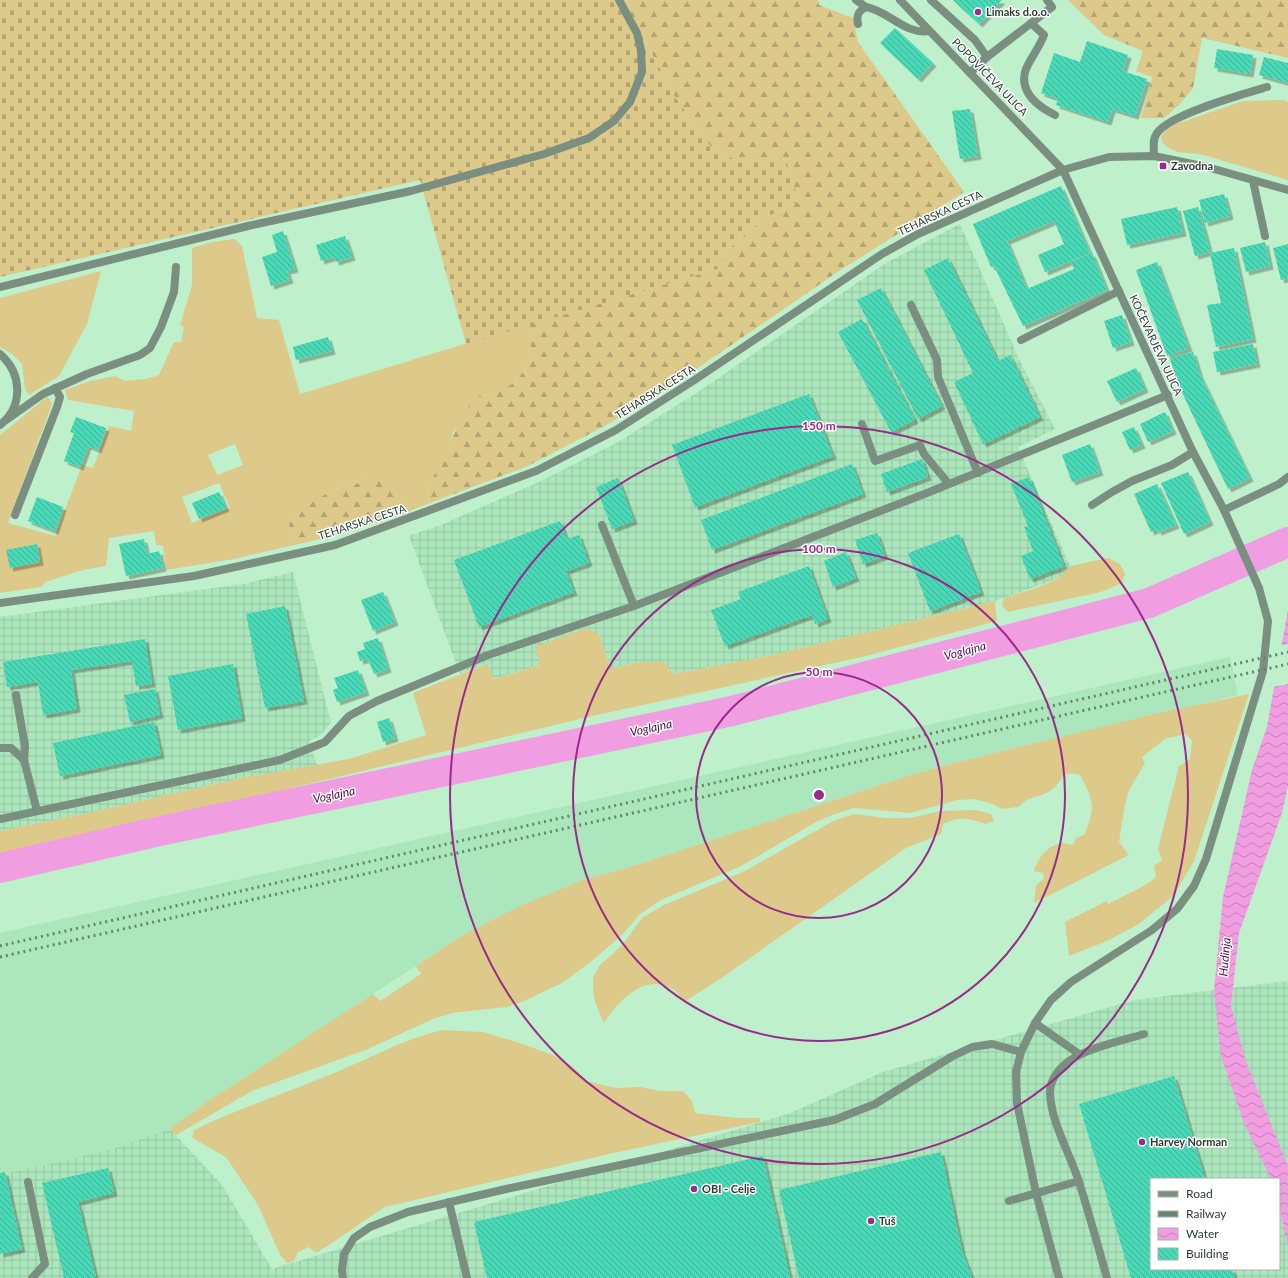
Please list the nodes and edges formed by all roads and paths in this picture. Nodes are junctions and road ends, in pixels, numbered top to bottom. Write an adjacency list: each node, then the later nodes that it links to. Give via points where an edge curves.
1 (619, 0): 20 (street, via 637,33 642,72 630,102 614,121 589,138 544,154 411,191 248,226)
2 (856, 0): 6 (street)
3 (900, 0): 9 (street, POPOVIČEVA ULICA)
4 (931, 0): 10 (street, via 975,40)
5 (1046, 0): 7 (street, via 1052,7)
6 (866, 7): 8 (street, via 859,12); 9 (street, via 889,15 912,30)
7 (1031, 23): 10 (street); 13 (street, via 1044,35 1040,47 1025,71 1024,85 1031,97)
8 (858, 24)
9 (929, 31): 11 (street, POPOVIČEVA ULICA)
10 (987, 57): 11 (street)
11 (970, 73): 15 (street, POPOVIČEVA ULICA)
12 (1267, 87): 14 (street, via 1192,112 1168,123 1157,132 1153,141)
13 (1055, 115)
14 (1154, 156): 15 (street, TEHARSKA CESTA, via 1109,157); 16 (street, TEHARSKA CESTA, via 1207,167)
15 (1063, 170): 21 (street, KOČEVARJEVA ULICA); 37 (street, TEHARSKA CESTA, via 912,237 882,254 616,430 536,471 335,545 194,576)
16 (1253, 181): 17 (street, TEHARSKA CESTA); 18 (street)
17 (1288, 190)
18 (1265, 236)
19 (176, 267): 25 (street, via 174,292 150,348 140,355)
20 (0, 287)
21 (1119, 291): 23 (street); 26 (street, KOČEVARJEVA ULICA)
22 (911, 305): 30 (street, via 937,360 938,377)
23 (1021, 340)
24 (0, 354): 27 (street, via 8,362 17,380 15,406)
25 (55, 388): 27 (street); 35 (street, via 60,397 57,407)
26 (1168, 396): 29 (street, KOČEVARJEVA ULICA); 30 (street)
27 (3, 422)
28 (862, 424): 32 (street, via 875,461 920,445 924,454)
29 (1193, 452): 33 (street, via 1172,465 1132,481); 34 (street, KOČEVARJEVA ULICA)
30 (978, 472): 32 (street)
31 (1288, 477): 34 (street)
32 (949, 484): 38 (street)
33 (1092, 505)
34 (1224, 510): 44 (street, KOČEVARJEVA ULICA, via 1259,588 1268,622 1263,671 1206,860 1194,886 1177,909 1152,930 1071,982 1051,1000)
35 (15, 515)
36 (602, 524): 38 (street)
37 (0, 603)
38 (634, 606): 42 (street, via 488,655 377,701 349,716 325,742 280,760)
39 (16, 695): 41 (street, via 25,746)
40 (0, 748): 41 (street, via 11,748)
41 (24, 760): 42 (street)
42 (37, 811): 43 (street)
43 (0, 819)
44 (1035, 1023): 46 (street, KOČEVARJEVA ULICA); 47 (street)
45 (1144, 1034): 47 (street)
46 (1021, 1052): 50 (street, KOČEVARJEVA ULICA, via 1016,1072 1017,1103); 52 (street, via 992,1044 972,1047 951,1057 875,1104 834,1120)
47 (1079, 1054): 48 (street, via 1066,1062 1057,1072 1050,1092 1054,1117)
48 (1079, 1181): 50 (street); 57 (street)
49 (28, 1182): 53 (street, via 45,1264)
50 (1036, 1193): 51 (street); 56 (street, KOČEVARJEVA ULICA)
51 (1009, 1201)
52 (449, 1202): 54 (street, via 408,1212 370,1227 354,1238 344,1254); 55 (street)
53 (32, 1278)
54 (343, 1278)
55 (467, 1278)
56 (1059, 1278)
57 (1107, 1278)

